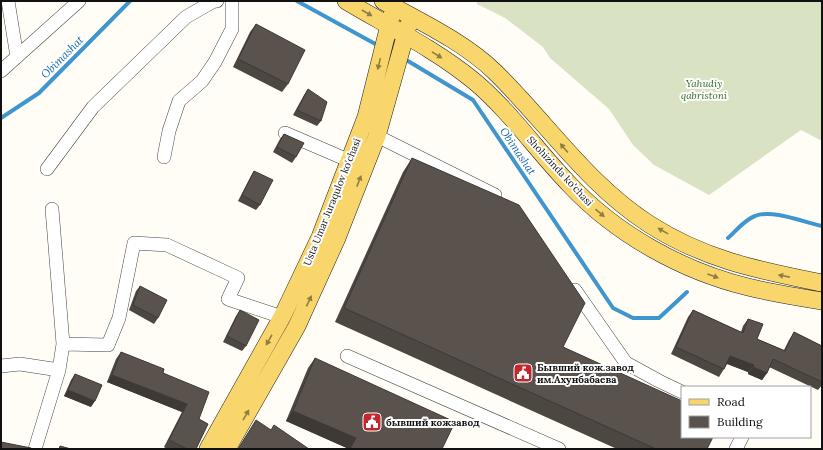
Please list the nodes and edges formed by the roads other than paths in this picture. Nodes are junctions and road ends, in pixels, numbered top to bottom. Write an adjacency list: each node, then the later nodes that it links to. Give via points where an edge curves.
1 (8, 1): 10 (street)
2 (79, 1): 10 (street)
3 (217, 1): 16 (street, via 186,16 93,107)
4 (232, 1): 14 (street, via 232,28 202,81 179,101)
5 (346, 1): 8 (main road, Shohizinda ko'chasi, one-way to 8)
6 (388, 4): 7 (main road, Shohizinda ko'chasi); 8 (main road, Usta Umar Juraqulov ko'chasi)
7 (412, 17): 9 (main road, Usta Umar Juraqulov ko'chasi); 20 (main road, Shohizinda ko'chasi, one-way to 7, via 726,262 650,224 610,195 584,170 494,71 460,45)
8 (388, 26): 9 (main road, Shohizinda ko'chasi); 15 (main road, Usta Umar Juraqulov ko'chasi, one-way to 15, via 366,117)
9 (404, 35): 13 (main road, Usta Umar Juraqulov ko'chasi); 21 (main road, Shohizinda ko'chasi, one-way to 21, via 473,80 503,109 570,185 601,214 634,237 676,261 722,279 748,287)
10 (17, 57): 11 (street)
11 (1, 71)
12 (285, 133): 15 (street)
13 (377, 136): 17 (street); 31 (main road, Usta Umar Juraqulov ko'chasi, one-way to 13, via 297,326 337,238)
14 (164, 157)
15 (350, 161): 22 (main road, Usta Umar Juraqulov ko'chasi, via 320,237)
16 (47, 169)
17 (504, 200)
18 (52, 209): 23 (street)
19 (567, 278): 27 (street, via 626,362)
20 (822, 283)
21 (822, 301)
22 (282, 318): 23 (street, via 228,299 238,278 167,245 134,243 119,318 108,345); 30 (main road, Usta Umar Juraqulov ko'chasi, one-way to 30)
23 (63, 344): 26 (street)
24 (347, 356): 32 (street)
25 (1, 366): 26 (street, via 20,364)
26 (59, 370): 29 (street)
27 (681, 392)
28 (742, 438): 33 (street)
29 (35, 449)
30 (208, 449)
31 (227, 449)
32 (559, 449)
33 (736, 449)

